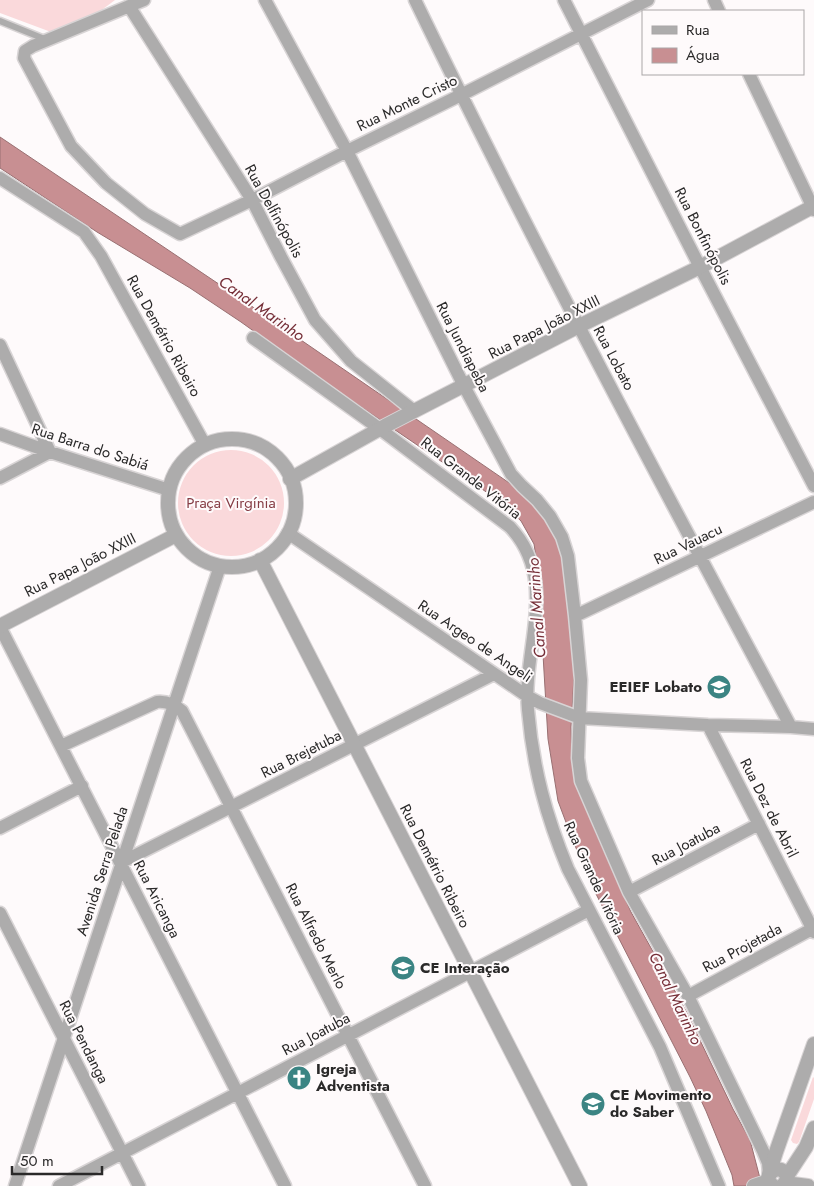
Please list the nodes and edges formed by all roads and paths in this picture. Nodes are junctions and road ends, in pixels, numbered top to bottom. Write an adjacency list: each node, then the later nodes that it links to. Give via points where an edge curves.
1 (144, 0): 6 (street)
2 (265, 0): 12 (street, Rua Jundiapeba)
3 (415, 0): 11 (street, Rua Lobato)
4 (564, 0): 8 (street, Rua Bonfinópolis)
5 (648, 0): 8 (street, Rua Monte Cristo)
6 (129, 6): 9 (street); 14 (street, Rua Delfinópolis)
7 (0, 21): 9 (lane)
8 (582, 34): 11 (street, Rua Monte Cristo); 16 (street, Rua Bonfinópolis)
9 (48, 40): 14 (street, Rua Monte Cristo, via 28,49 24,58 71,146 106,183 146,214 180,234)
10 (749, 75): 15 (street)
11 (461, 95): 12 (street, Rua Monte Cristo); 17 (street, Rua Lobato)
12 (347, 151): 14 (street, Rua Monte Cristo); 20 (street, Rua Jundiapeba)
13 (0, 178): 24 (street, Rua Demétrio Ribeiro, via 84,232 93,243)
14 (252, 200): 21 (street, Rua Delfinópolis, via 315,320 351,360)
15 (814, 208): 16 (street, Rua Papa João XXIII)
16 (700, 267): 17 (street, Rua Papa João XXIII); 28 (street, Rua Bonfinópolis)
17 (579, 326): 20 (street, Rua Papa João XXIII); 33 (street, Rua Lobato)
18 (253, 338): 22 (street, Rua Grande Vitória)
19 (0, 345): 25 (street)
20 (464, 386): 21 (street, Rua Papa João XXIII); 36 (street, Rua Jundiapeba, via 512,474 550,516 562,537 568,556)
21 (412, 412): 22 (street, Rua Papa João XXIII)
22 (382, 427): 27 (street, Rua Papa João XXIII); 39 (street, Rua Grande Vitória, via 510,527 527,551 534,574 537,607)
23 (0, 434): 25 (street, Rua Barra do Sabiá)
24 (205, 445): 27 (street, via 228,440 251,443 277,459); 29 (street, via 182,464)
25 (50, 452): 26 (street); 29 (street, Rua Barra do Sabiá)
26 (0, 478)
27 (290, 479): 31 (street, via 296,506)
28 (814, 486)
29 (169, 490): 32 (street, via 168,513)
30 (814, 502): 33 (street, Rua Vauacu)
31 (288, 533): 34 (street, via 276,549); 38 (street, Rua Argeo de Angeli)
32 (176, 535): 35 (street, via 195,555); 37 (street, Rua Papa João XXIII)
33 (700, 556): 36 (street, Rua Vauacu); 43 (street, Rua Lobato)
34 (260, 560): 35 (street, via 243,566); 45 (street, Rua Demétrio Ribeiro)
35 (220, 566): 40 (street, Avenida Serra Pelada)
36 (575, 616): 41 (street, Rua Jundiapeba, via 581,680)
37 (0, 626): 46 (street, Rua Aricanga)
38 (494, 674): 39 (street, Rua Argeo de Angeli); 45 (street, Rua Brejetuba)
39 (527, 696): 41 (street, Rua Argeo de Angeli); 53 (street, Rua Grande Vitória, via 542,798 558,846)
40 (174, 705): 46 (street, via 157,702); 48 (street, Rua Alfredo Merlo, via 182,711); 51 (street, Avenida Serra Pelada)
41 (576, 717): 42 (street, Rua Argeo de Angeli); 52 (street, Rua Grande Vitória, via 581,781)
42 (708, 725): 43 (street, Rua Argeo de Angeli); 49 (street, Rua Dez de Abril)
43 (791, 727): 44 (street, Rua Argeo de Angeli)
44 (814, 729)
45 (354, 745): 48 (street, Rua Brejetuba); 56 (street, Rua Demétrio Ribeiro)
46 (61, 746): 47 (street, Rua Aricanga)
47 (82, 786): 50 (street); 51 (street, Rua Aricanga)
48 (231, 807): 51 (street, Rua Brejetuba); 58 (street, Rua Alfredo Merlo)
49 (759, 824): 52 (street, Rua Joatuba); 55 (street, Rua Dez de Abril)
50 (0, 828)
51 (121, 864): 59 (street, Avenida Serra Pelada); 61 (street, Rua Aricanga)
52 (629, 892): 57 (street, Rua Grande Vitória)
53 (589, 910): 56 (street, Rua Joatuba); 72 (street, Rua Grande Vitória, via 660,1047)
54 (0, 913): 59 (street, Rua Pendanga)
55 (813, 930): 57 (street, Rua Projetada)
56 (471, 972): 58 (street, Rua Joatuba); 71 (street, Rua Demétrio Ribeiro)
57 (688, 996): 63 (street, Rua Grande Vitória)
58 (348, 1036): 61 (street, Rua Joatuba); 70 (street, Rua Alfredo Merlo)
59 (64, 1037): 64 (street, Rua Pendanga); 66 (street, Avenida Serra Pelada)
60 (814, 1044): 63 (street)
61 (238, 1093): 64 (street, Rua Joatuba); 69 (street, Rua Aricanga)
62 (814, 1128): 65 (street, via 806,1147)
63 (770, 1151): 65 (street)
64 (122, 1153): 67 (street, Rua Joatuba); 68 (street, Rua Pendanga)
65 (778, 1183)
66 (15, 1186)
67 (59, 1186)
68 (139, 1186)
69 (285, 1186)
70 (425, 1186)
71 (580, 1186)
72 (719, 1186)

